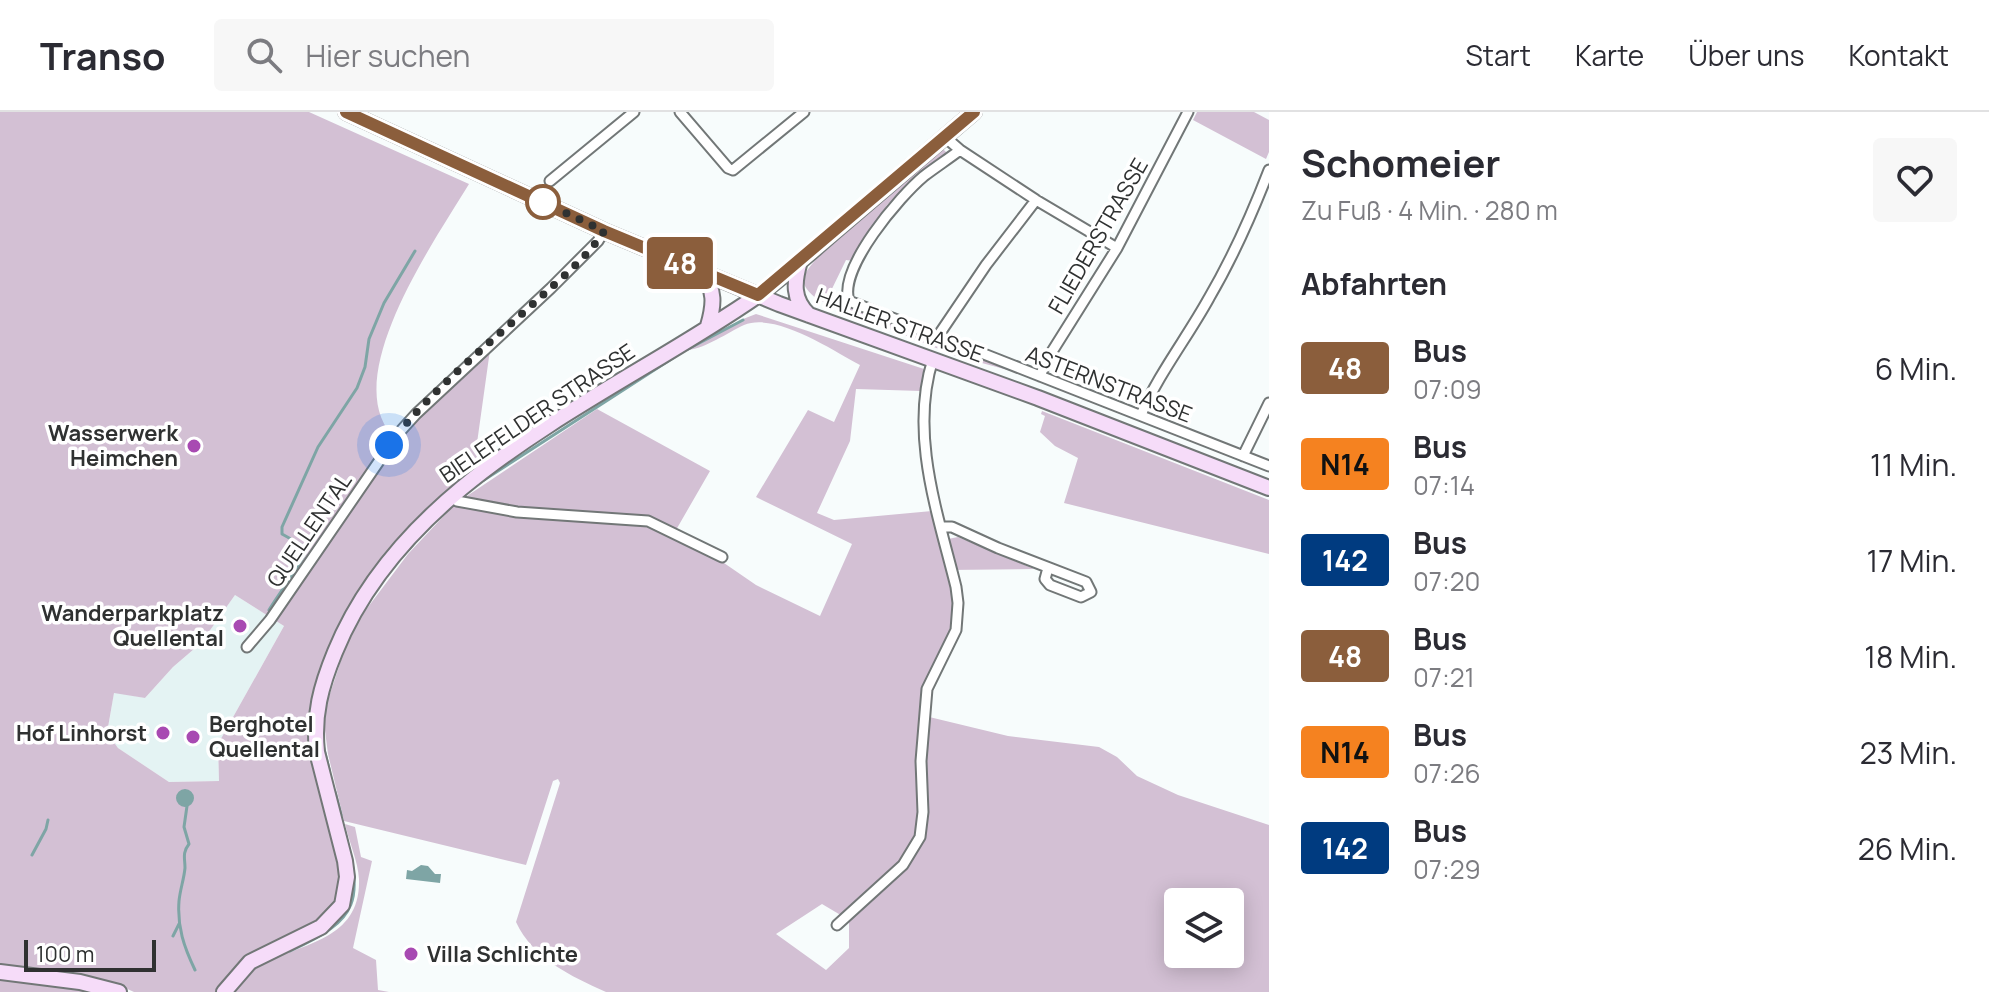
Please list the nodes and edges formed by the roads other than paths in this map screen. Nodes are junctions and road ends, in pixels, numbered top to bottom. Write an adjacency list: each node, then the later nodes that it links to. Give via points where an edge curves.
1 (346, 112): 12 (main road, HALLER STRASSE)
2 (634, 112): 10 (street)
3 (680, 112): 4 (street, via 733,170)
4 (804, 112)
5 (974, 112): 7 (main road, BIELEFELDER STRASSE)
6 (1188, 112): 13 (street, FLIEDERSTRASSE)
7 (945, 137): 8 (street); 14 (main road, BIELEFELDER STRASSE)
8 (960, 150): 11 (street); 19 (street, ASTERNSTRASSE, via 892,209 857,263 846,291 853,304)
9 (1269, 170): 23 (street, via 1217,284)
10 (550, 181)
11 (1036, 200): 13 (street); 19 (street)
12 (604, 231): 15 (main road, HALLER STRASSE); 31 (street, QUELLENTAL, via 397,435)
13 (1117, 248): 21 (street, FLIEDERSTRASSE)
14 (800, 261): 16 (main road, BIELEFELDER STRASSE); 17 (main road, via 795,294)
15 (701, 272): 16 (main road, HALLER STRASSE); 18 (main road, via 713,297)
16 (758, 295): 17 (main road, HALLER STRASSE); 18 (main road, BIELEFELDER STRASSE)
17 (812, 318): 20 (main road, HALLER STRASSE)
18 (708, 326): 27 (main road, BIELEFELDER STRASSE)
19 (938, 336): 21 (street, ASTERNSTRASSE)
20 (933, 359): 26 (main road, HALLER STRASSE); 28 (street, via 925,416 930,487)
21 (1040, 376): 23 (street, ASTERNSTRASSE)
22 (1269, 403): 24 (street)
23 (1141, 415): 24 (street, ASTERNSTRASSE)
24 (1243, 456): 25 (street, ASTERNSTRASSE)
25 (1269, 466)
26 (1269, 488)
27 (451, 497): 29 (street, via 517,512 648,521); 35 (main road, BIELEFELDER STRASSE, via 367,591 322,683 315,731 345,861 342,905 321,927 250,962)
28 (941, 527): 30 (street); 32 (street, via 958,618 950,647 927,689 920,837 895,874)
29 (722, 557)
30 (1048, 568): 30 (street, via 1086,582 1091,592 1081,597 1050,585 1045,579)
31 (247, 647)
32 (837, 925)
33 (0, 972): 34 (main road)
34 (119, 992)
35 (224, 992)

